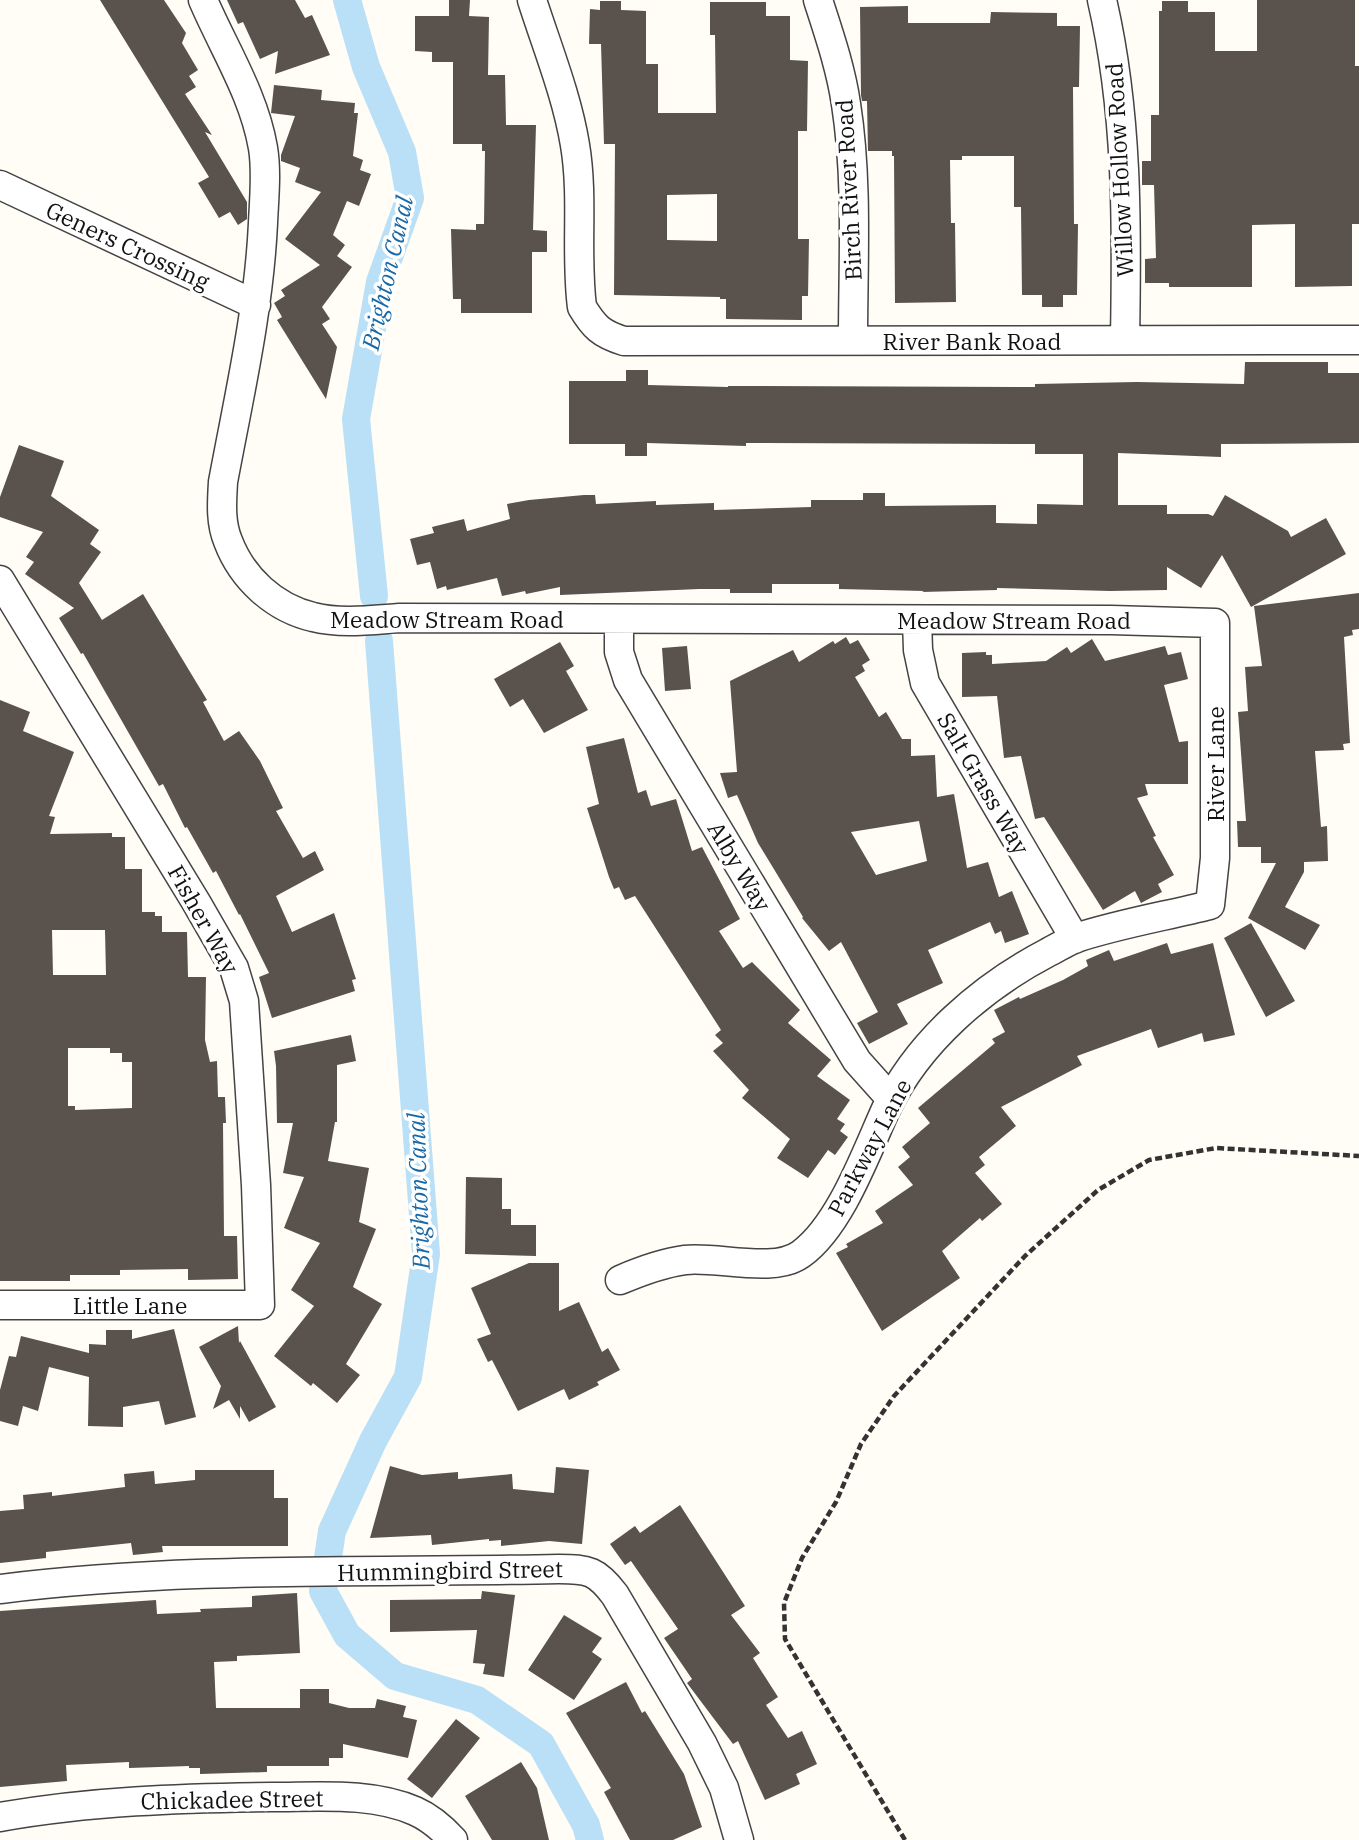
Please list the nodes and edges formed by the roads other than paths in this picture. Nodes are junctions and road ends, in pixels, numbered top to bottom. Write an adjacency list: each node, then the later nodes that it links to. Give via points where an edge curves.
1 (203, 0): 6 (street, Meadow Stream Road, via 246,89 264,150)
2 (532, 0): 7 (street, River Bank Road, via 575,144 580,290 582,307 592,323 606,335 624,341)
3 (818, 0): 7 (street, Birch River Road, via 846,103 853,209)
4 (1102, 0): 8 (street, Willow Hollow Road, via 1123,144)
5 (0, 185): 6 (street, Geners Crossing)
6 (256, 305): 11 (street, Meadow Stream Road, via 223,482 222,511 227,539 240,566 261,590 286,608 314,618)
7 (853, 340): 8 (street, River Bank Road)
8 (1125, 340): 9 (street, River Bank Road)
9 (1359, 340)
10 (0, 580): 19 (street, Fisher Way, via 234,968 244,1001)
11 (619, 620): 12 (street, Meadow Stream Road); 16 (street, Alby Way, via 619,652 628,680 857,1061)
12 (917, 620): 13 (street, Meadow Stream Road); 15 (street, Salt Grass Way, via 925,683)
13 (1215, 623): 14 (street, River Lane, via 1215,858)
14 (1210, 905): 15 (street, Parkway Lane)
15 (1074, 939): 16 (street, Parkway Lane, via 1014,970 973,1002 912,1065)
16 (891, 1099): 17 (street, Parkway Lane, via 837,1213 797,1257 773,1263 687,1260)
17 (620, 1280)
18 (0, 1305): 19 (street, Little Lane)
19 (260, 1305)
20 (0, 1590): 23 (street, Hummingbird Street, via 193,1574 593,1572 615,1595 702,1743 724,1787)
21 (0, 1817): 22 (street, Chickadee Street, via 114,1802 350,1797 414,1810 436,1822)
22 (453, 1840)
23 (739, 1840)

